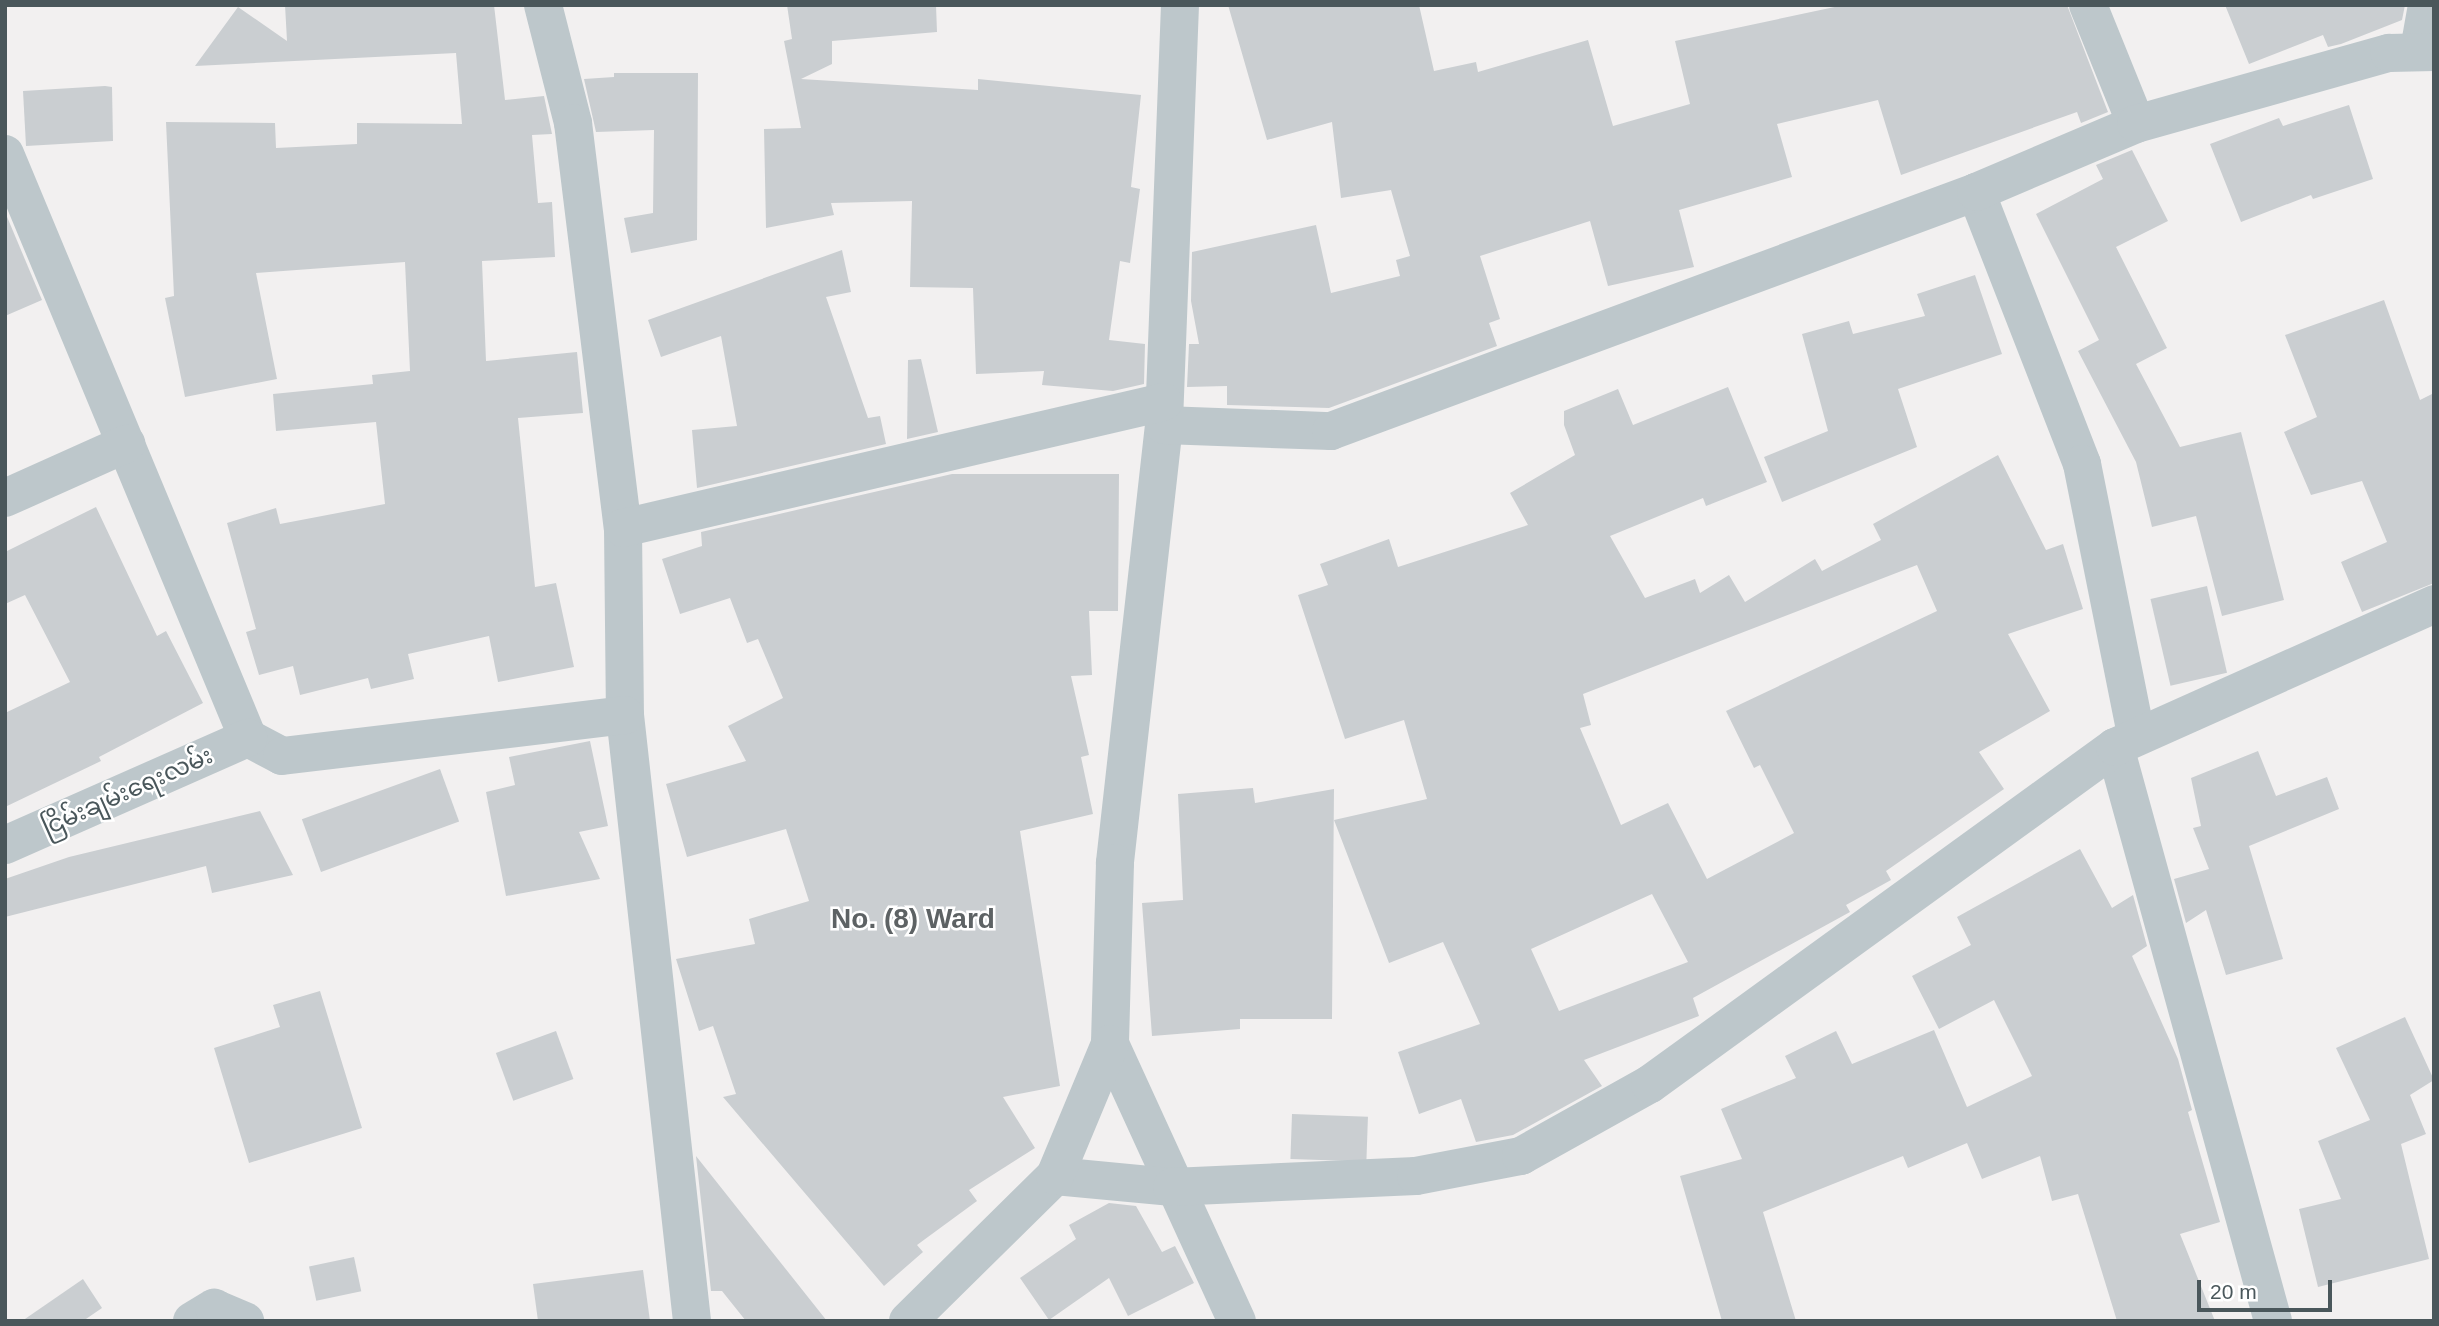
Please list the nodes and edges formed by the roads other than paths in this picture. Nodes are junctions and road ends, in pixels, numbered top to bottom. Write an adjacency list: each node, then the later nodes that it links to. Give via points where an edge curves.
1 (543, 5): 12 (street, via 573,123)
2 (1180, 5): 9 (street)
3 (2088, 5): 6 (street)
4 (2427, 5): 5 (street)
5 (2426, 51): 6 (street, via 2389,54)
6 (2136, 124): 8 (street)
7 (8, 164): 10 (street)
8 (1976, 192): 9 (street, via 1331,431); 16 (street, via 2082,464)
9 (1163, 414): 12 (street); 18 (street, via 1115,863)
10 (126, 444): 11 (street); 15 (street)
11 (5, 498)
12 (623, 528): 14 (street)
13 (2434, 604): 16 (street)
14 (625, 715): 15 (street, via 282,756); 23 (street)
15 (248, 738): 17 (street, ငြိမ်းချမ်းရေးလမ်း)
16 (2126, 741): 20 (street, via 1650,1084 1521,1156 1416,1177); 26 (street)
17 (5, 845)
18 (1110, 1044): 19 (street); 20 (street)
19 (1055, 1176): 20 (street); 24 (street)
20 (1172, 1187): 25 (street)
21 (192, 1321): 22 (street, via 214,1308)
22 (245, 1321)
23 (692, 1321)
24 (908, 1321)
25 (1237, 1321)
26 (2273, 1321)

